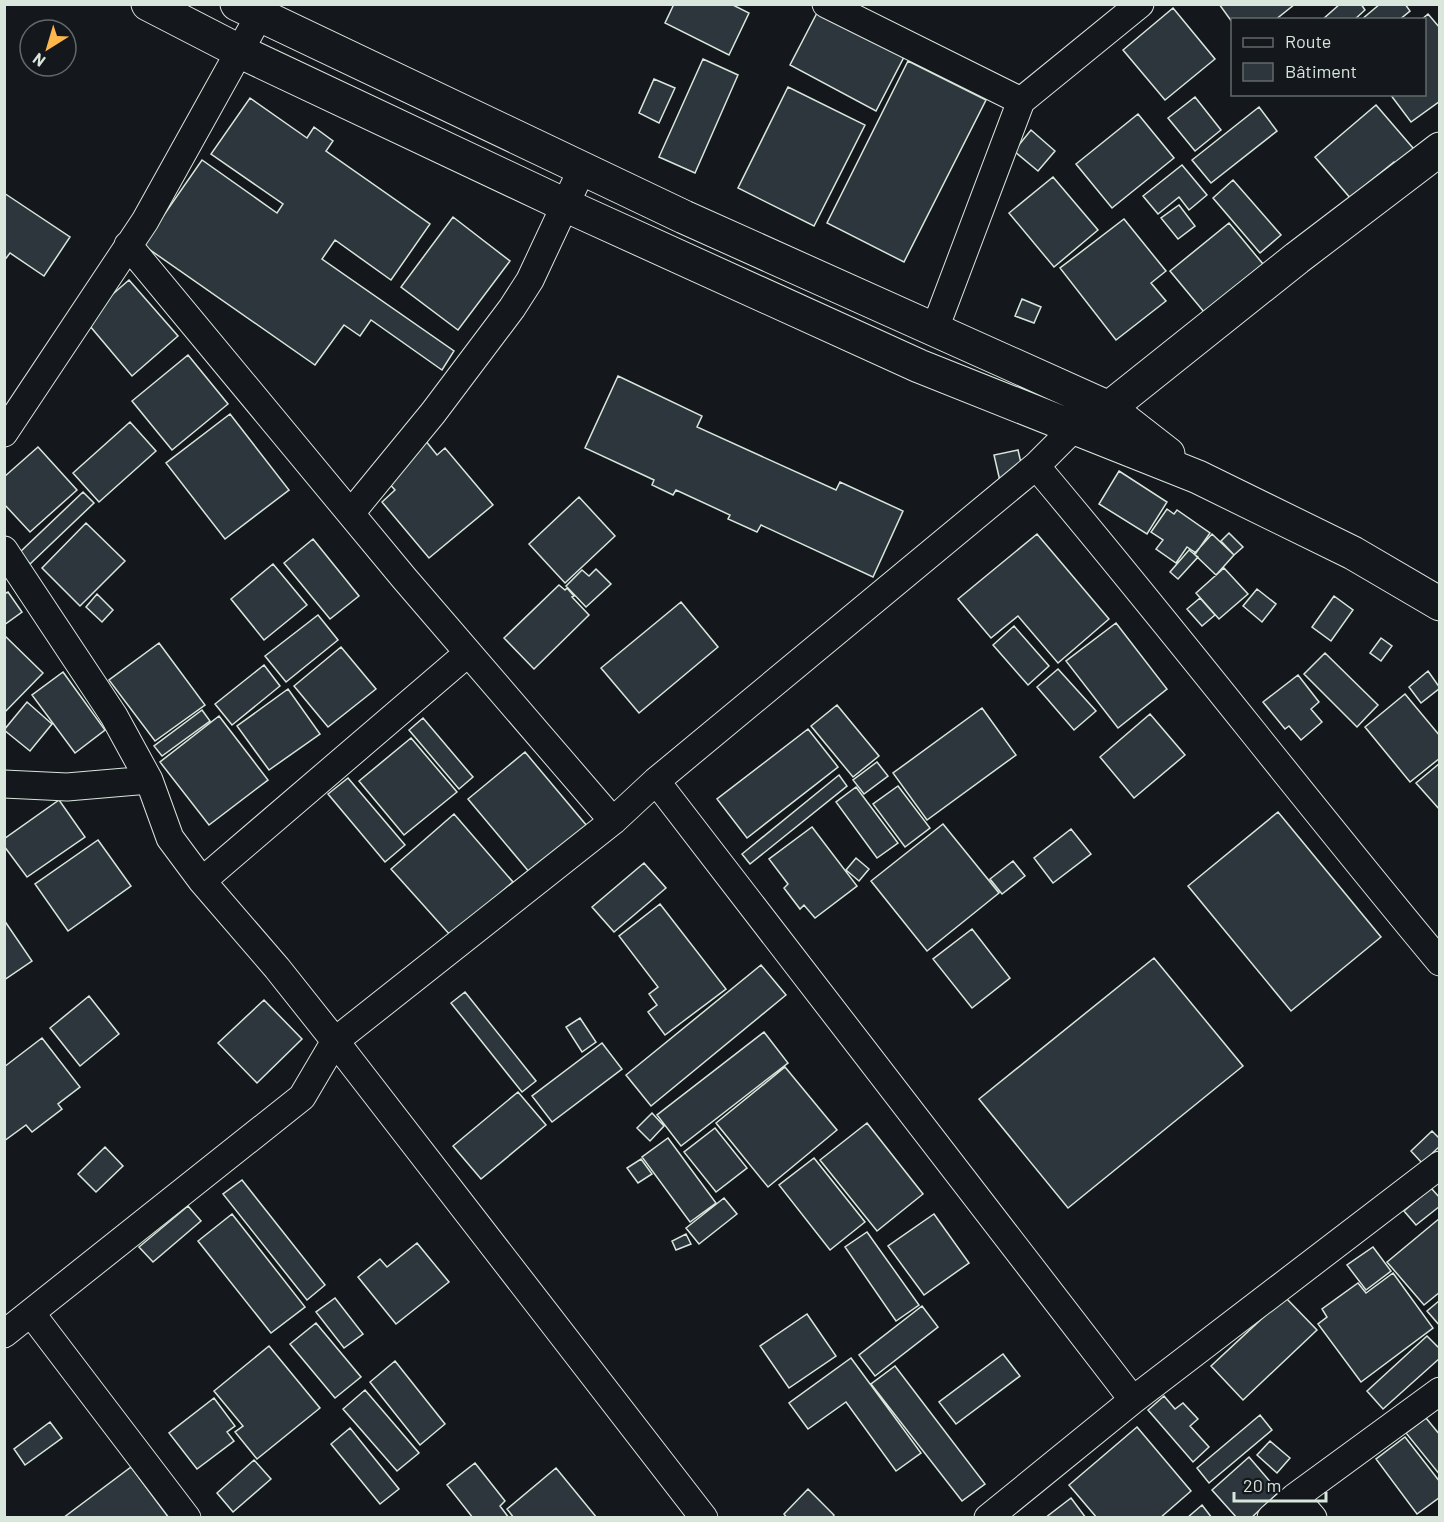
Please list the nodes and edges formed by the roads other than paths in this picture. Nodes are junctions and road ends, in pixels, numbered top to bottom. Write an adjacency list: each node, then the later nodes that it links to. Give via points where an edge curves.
1 (148, 4): 5 (main road)
2 (826, 4): 6 (street)
3 (1140, 4): 6 (street)
4 (248, 10): 5 (street); 8 (main road)
5 (240, 52): 9 (main road); 10 (street)
6 (1021, 101): 11 (street)
7 (1440, 149): 12 (main road)
8 (582, 169): 9 (street); 11 (main road)
9 (565, 205): 13 (main road, via 919,366); 17 (street, via 530,280 512,308)
10 (128, 245): 14 (street); 17 (street)
11 (934, 331): 12 (main road)
12 (1109, 408): 13 (main road); 16 (main road)
13 (1073, 429): 15 (street); 16 (main road)
14 (4, 433)
15 (1036, 466): 22 (street); 26 (street)
16 (1198, 477): 19 (main road, via 1353,553)
17 (351, 513): 20 (street)
18 (4, 550): 21 (street, via 114,716)
19 (1440, 604)
20 (468, 653): 24 (street); 25 (street)
21 (149, 780): 23 (street, via 67,787); 25 (street, via 171,838)
22 (656, 781): 24 (street); 32 (street)
23 (4, 784)
24 (613, 821): 27 (street)
25 (202, 881): 27 (street)
26 (1440, 962)
27 (335, 1041): 29 (street, via 302,1097); 35 (street)
28 (1440, 1165): 32 (street)
29 (31, 1313): 30 (street); 34 (street)
30 (4, 1334)
31 (1440, 1391): 33 (street)
32 (1133, 1400): 36 (street)
33 (1296, 1497): 37 (street); 38 (street)
34 (187, 1518)
35 (704, 1518)
36 (988, 1518)
37 (1271, 1518)
38 (1313, 1518)

